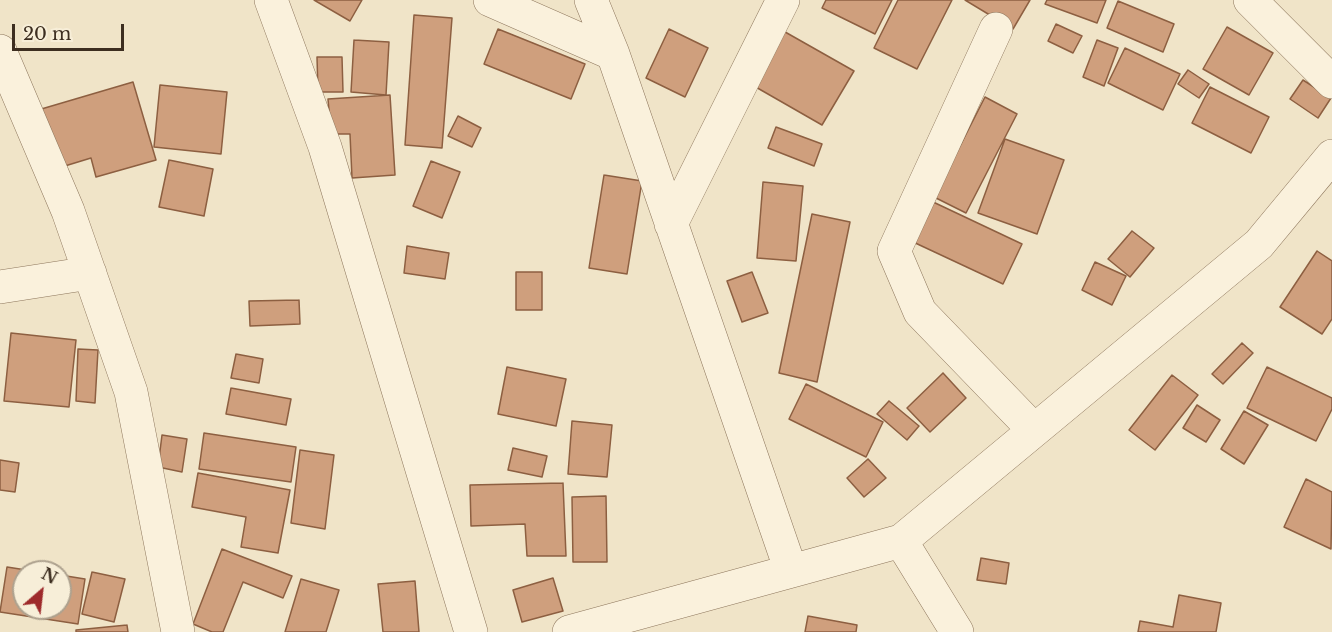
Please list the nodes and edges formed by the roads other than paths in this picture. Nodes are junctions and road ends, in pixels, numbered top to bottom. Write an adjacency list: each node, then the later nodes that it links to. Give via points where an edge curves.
1 (271, 0): 18 (street, via 325,147)
2 (490, 0): 8 (street)
3 (591, 0): 8 (street)
4 (783, 0): 11 (street)
5 (1250, 0): 9 (street)
6 (996, 29): 14 (street, via 894,251 920,312)
7 (0, 51): 12 (street)
8 (613, 54): 11 (street)
9 (1332, 82)
10 (1332, 156): 14 (street, via 1259,244)
11 (671, 224): 16 (street)
12 (90, 273): 13 (street); 17 (street, via 131,392)
13 (0, 287)
14 (1034, 430): 15 (street)
15 (901, 541): 16 (street); 20 (street)
16 (791, 571): 19 (street)
17 (178, 632)
18 (471, 632)
19 (569, 632)
20 (957, 632)

